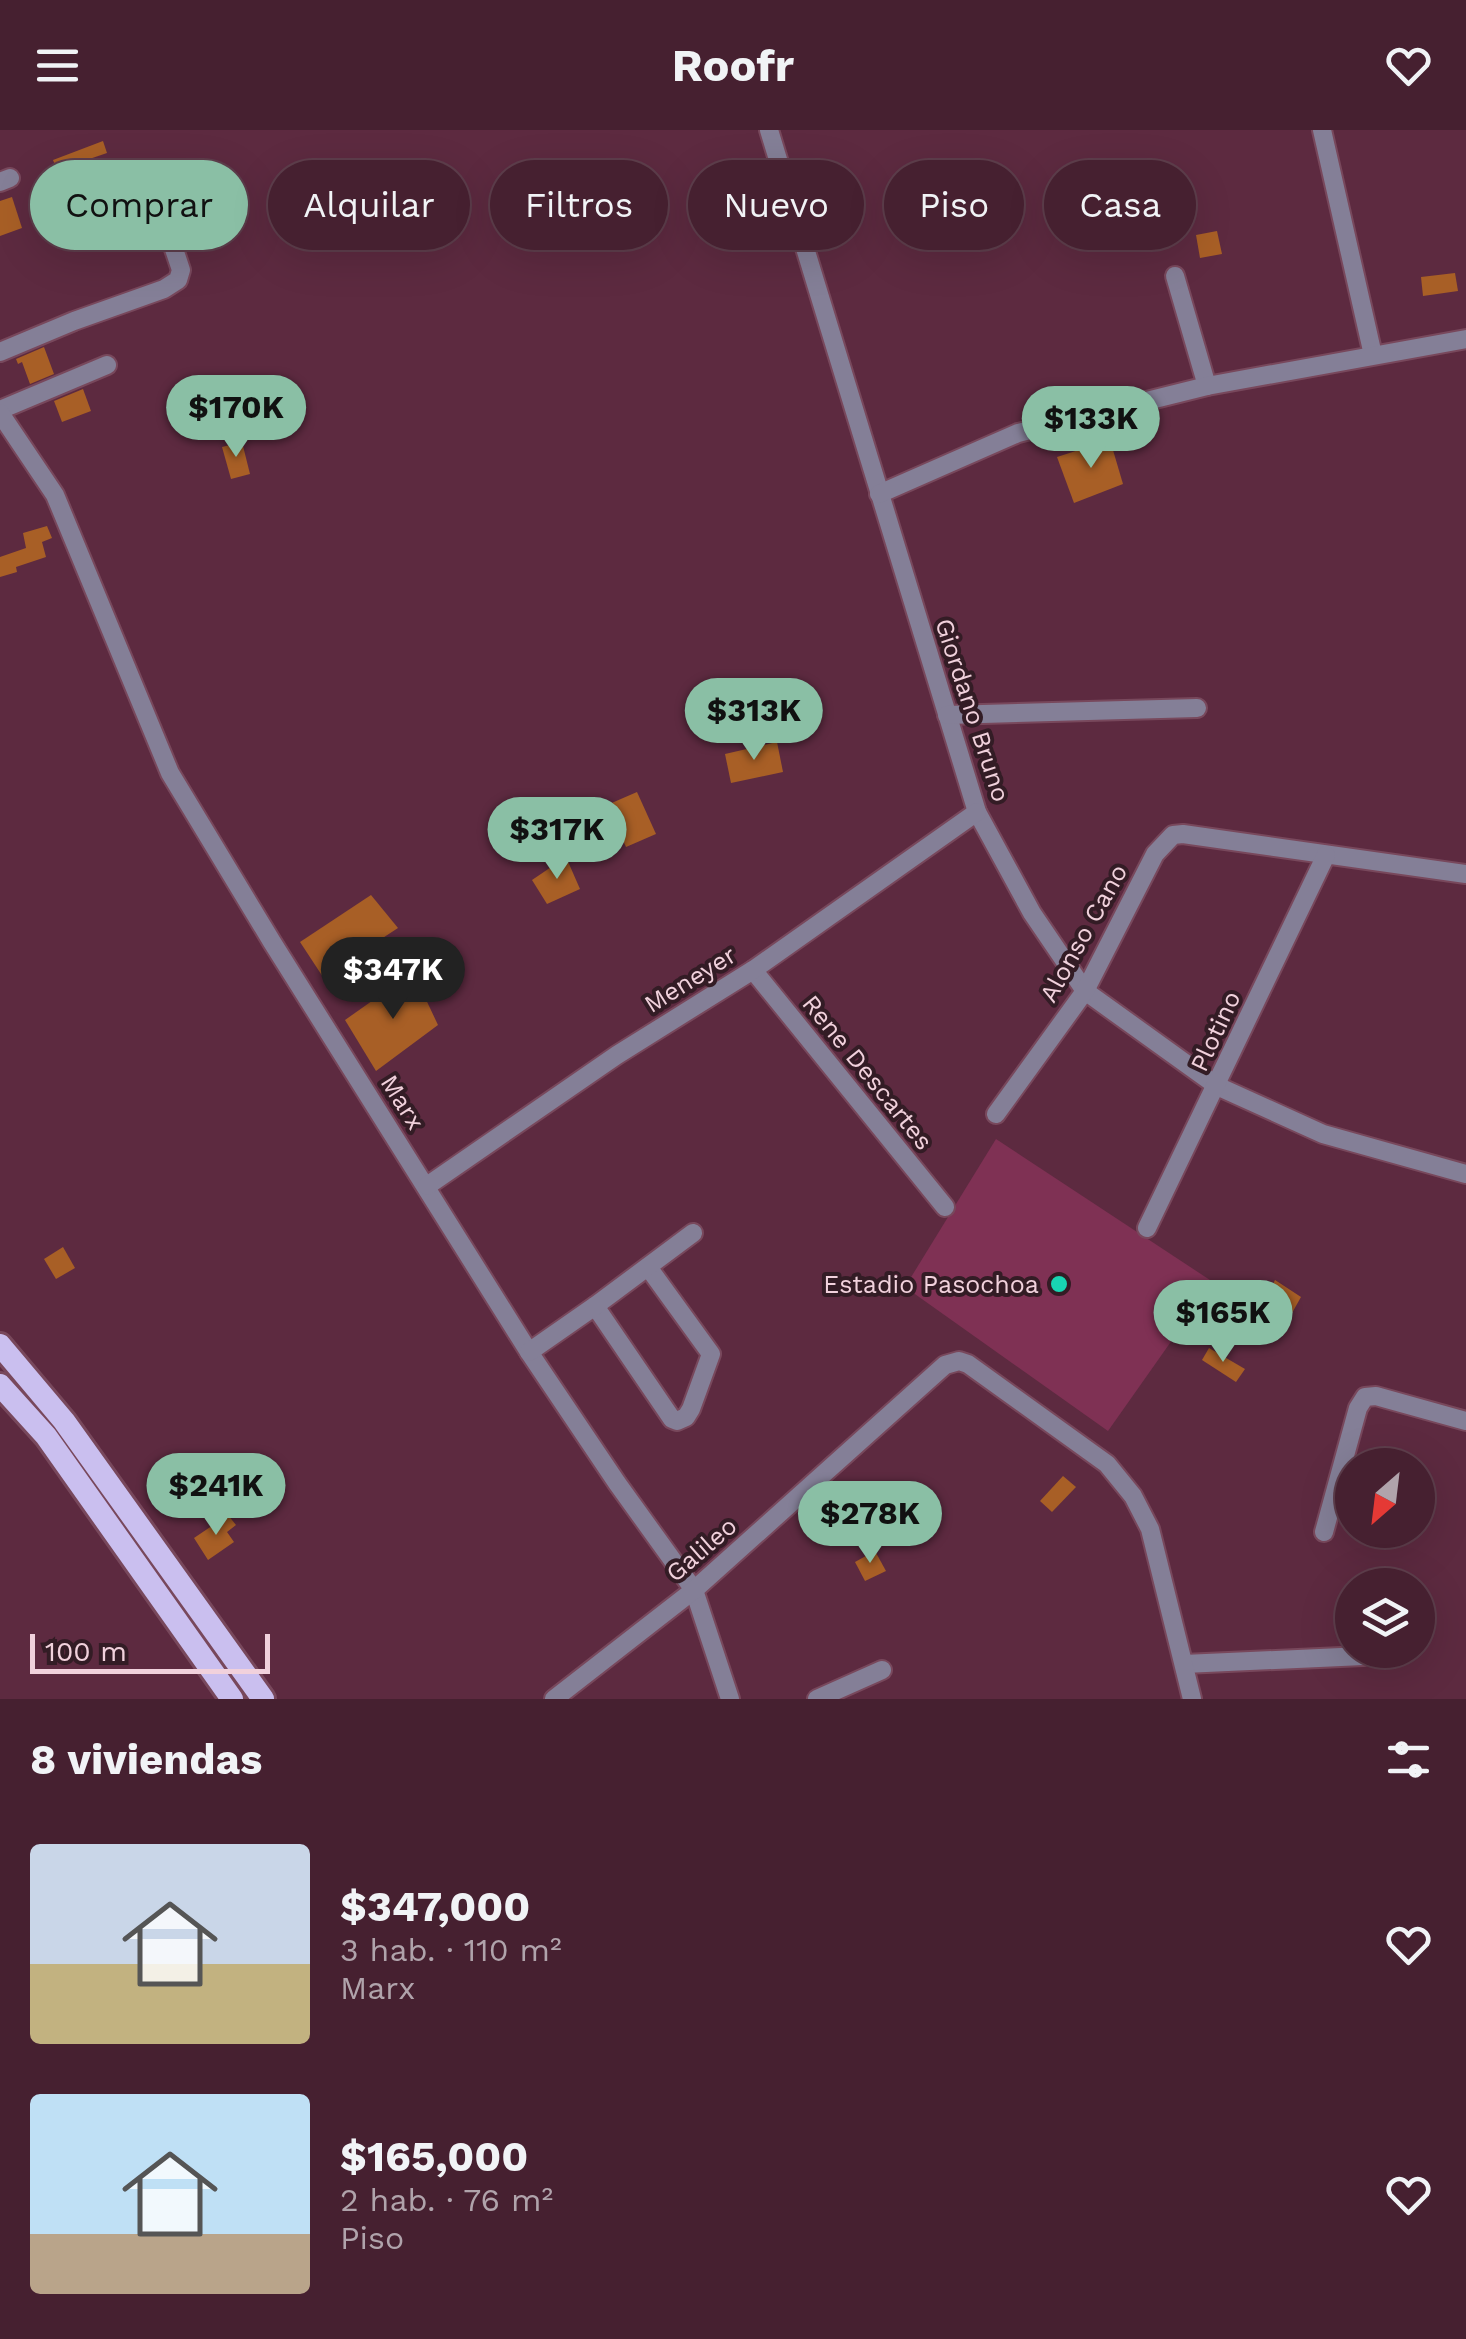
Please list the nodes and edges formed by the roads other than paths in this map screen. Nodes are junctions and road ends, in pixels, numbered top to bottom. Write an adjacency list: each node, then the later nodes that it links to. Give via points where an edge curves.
1 (769, 130): 11 (street, Giordano Bruno)
2 (1322, 130): 7 (street)
3 (174, 250): 6 (street, via 181,270 164,289)
4 (1175, 276): 9 (street)
5 (1466, 338): 7 (street)
6 (0, 352)
7 (1374, 355): 9 (street)
8 (106, 365): 10 (street)
9 (1207, 386): 11 (street, via 1018,433)
10 (0, 412): 22 (street, Marx, via 55,495 170,773)
11 (880, 494): 13 (street, Giordano Bruno)
12 (1197, 708): 13 (street)
13 (947, 715): 14 (street, Giordano Bruno)
14 (977, 812): 17 (street, Meneyer); 18 (street, Giordano Bruno)
15 (1326, 854): 16 (street); 18 (street, Alonso Cano, via 1174,835 1155,854); 19 (street, Plotino)
16 (1466, 874)
17 (752, 970): 22 (street, Meneyer); 23 (street, Rene Descartes)
18 (1085, 992): 19 (street, Giordano Bruno); 20 (street, Alonso Cano)
19 (1217, 1086): 21 (street, Giordano Bruno, via 1323,1134); 24 (street, Plotino)
20 (996, 1114)
21 (1466, 1174)
22 (427, 1186): 29 (street, Marx)
23 (945, 1206)
24 (1148, 1228)
25 (693, 1233): 26 (street)
26 (648, 1267): 27 (street); 27 (street, via 710,1354 686,1417 672,1419)
27 (596, 1306): 29 (street)
28 (0, 1345): 32 (main road)
29 (529, 1352): 34 (street, Marx)
30 (0, 1385): 32 (main road)
31 (1466, 1421): 33 (street, via 1365,1397)
32 (55, 1429): 35 (main road); 36 (main road)
33 (1324, 1532)
34 (694, 1590): 38 (street, Galileo, via 946,1365 958,1362 1107,1464 1133,1496 1150,1529); 42 (street, Galileo); 43 (street, Marx)
35 (221, 1638): 36 (main road); 41 (main road)
36 (199, 1653): 40 (main road)
37 (1335, 1657): 38 (street)
38 (1184, 1664): 45 (street)
39 (882, 1670): 44 (street)
40 (232, 1699)
41 (264, 1699)
42 (554, 1699)
43 (730, 1699)
44 (817, 1699)
45 (1192, 1699)

